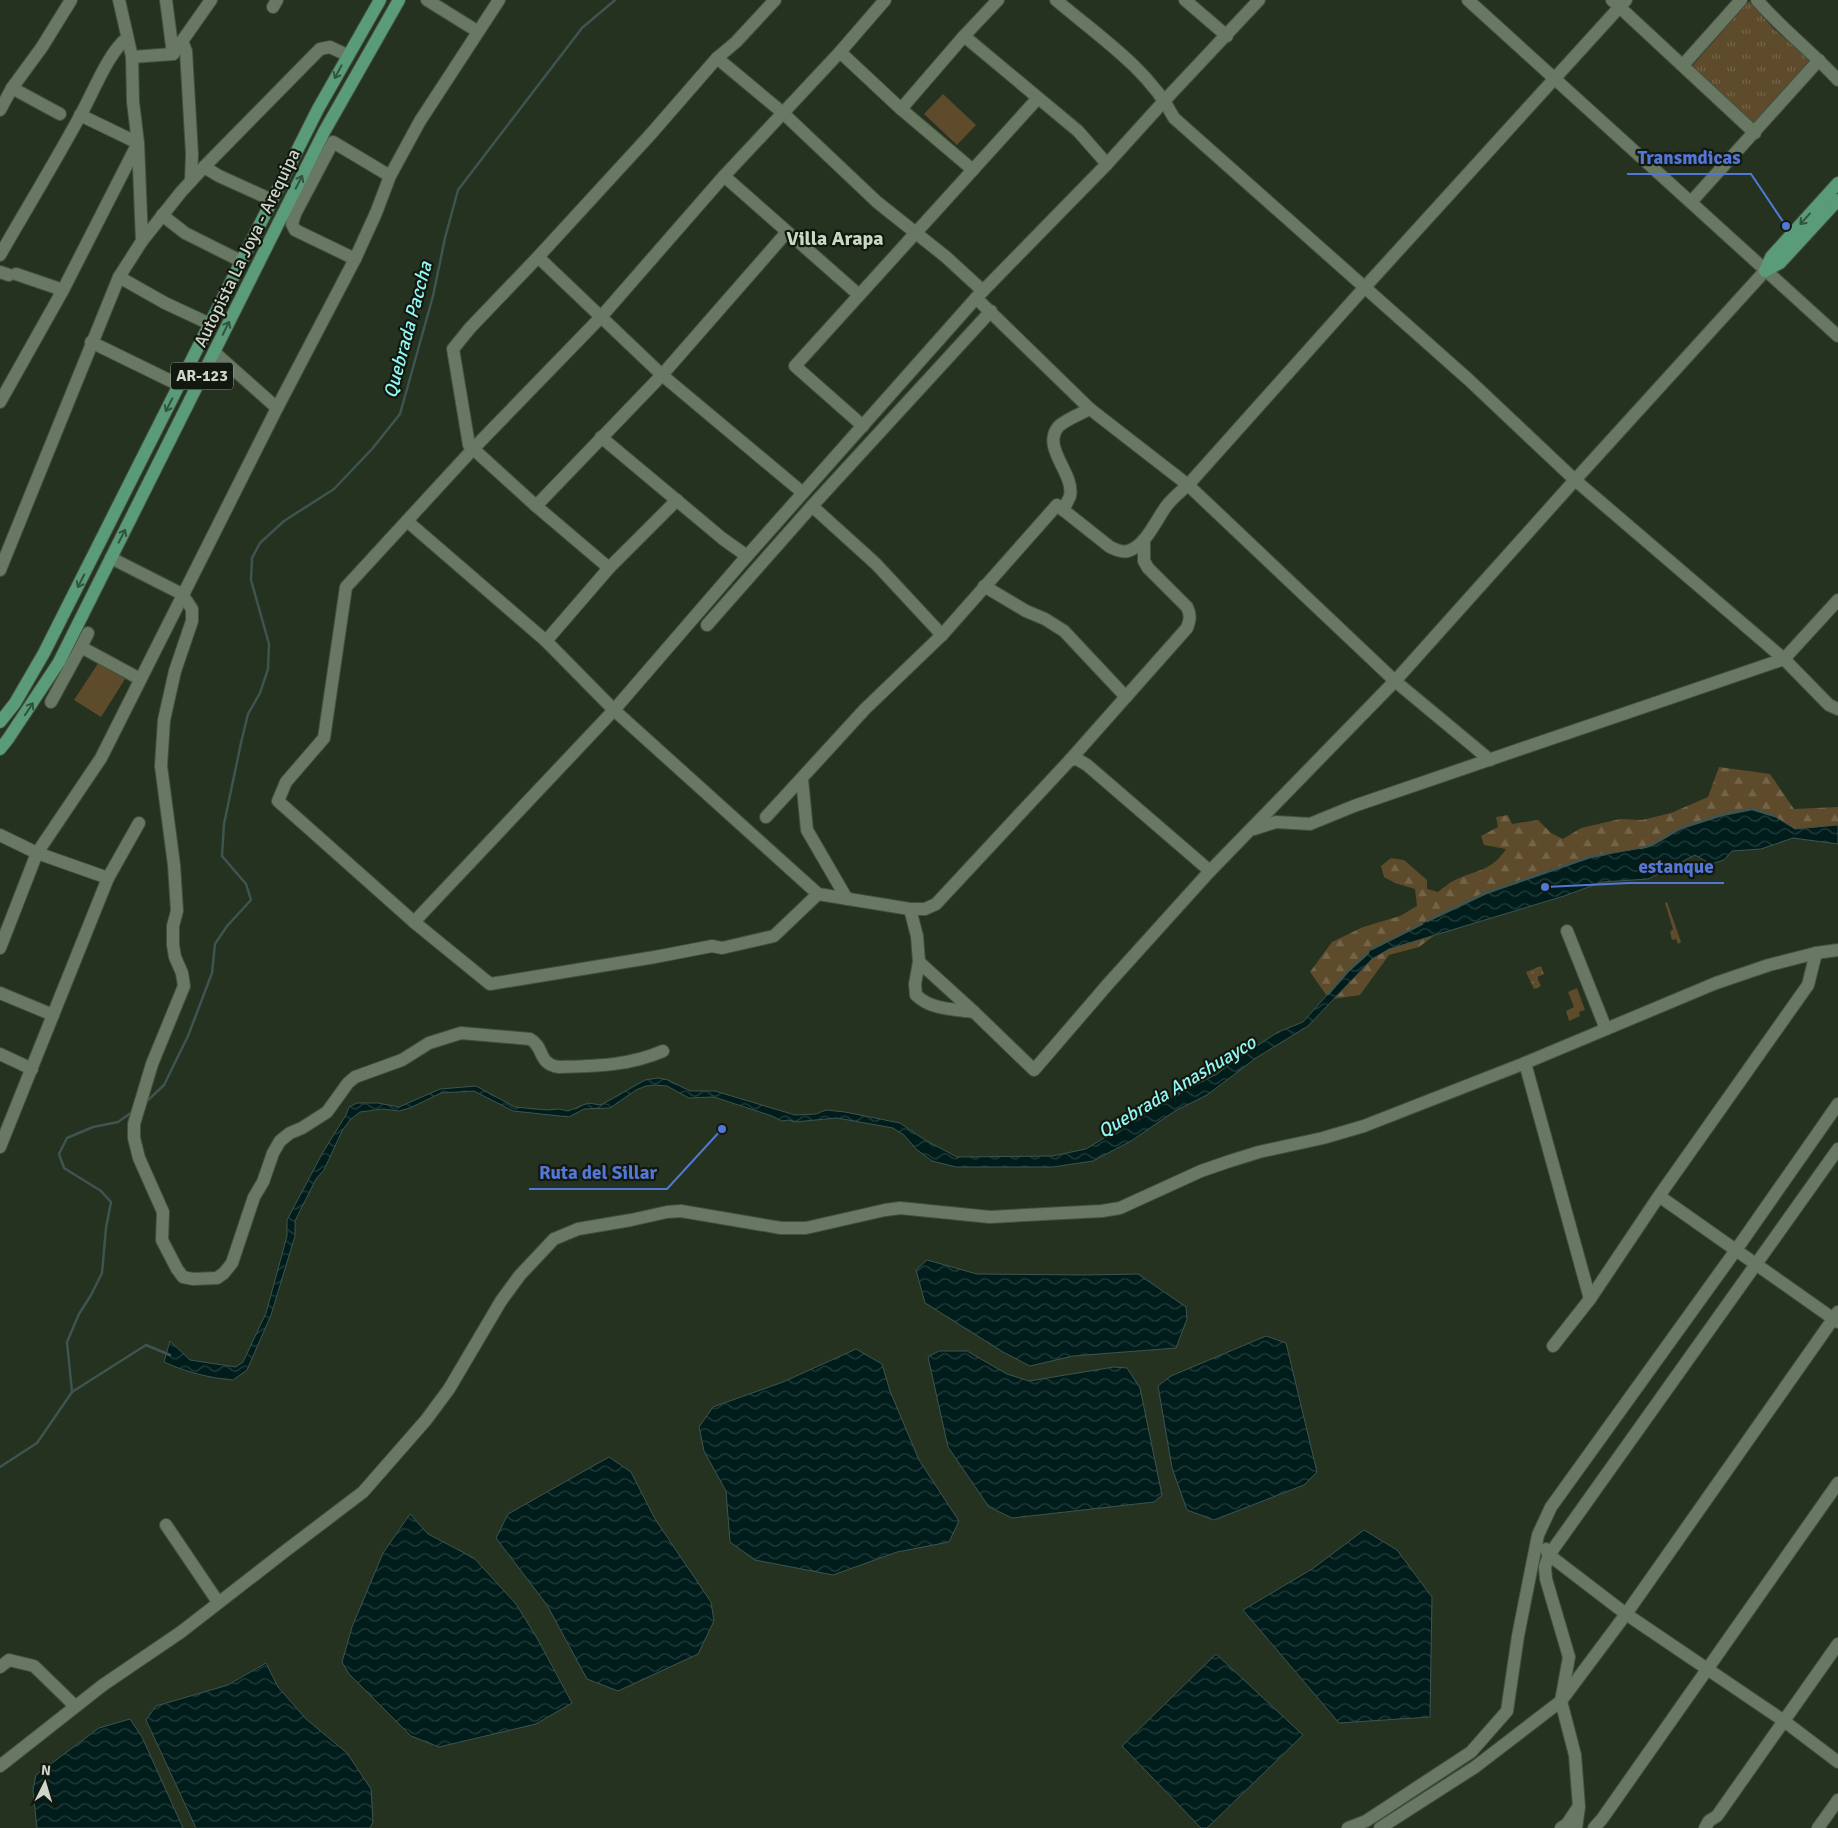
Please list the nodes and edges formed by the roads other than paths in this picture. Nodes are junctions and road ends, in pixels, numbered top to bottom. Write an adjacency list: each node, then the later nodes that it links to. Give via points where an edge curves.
1 (71, 0): 33 (street)
2 (119, 0): 22 (street)
3 (166, 0): 25 (street)
4 (211, 0): 23 (street)
5 (380, 0): 26 (main road, Autopista La Joya - Arequipa / AR-123)
6 (399, 0): 53 (main road, Autopista La Joya - Arequipa / AR-123, one-way to 6, via 344,94)
7 (427, 0): 19 (street)
8 (499, 0): 19 (street)
9 (775, 0): 28 (street)
10 (885, 0): 24 (street)
11 (998, 0): 20 (street)
12 (1056, 0): 35 (street, via 1126,58)
13 (1185, 0): 21 (street)
14 (1259, 0): 21 (street)
15 (1468, 0): 31 (street)
16 (1741, 0): 30 (street)
17 (1757, 0): 29 (street, via 1776,23)
18 (1619, 2): 30 (street); 31 (street)
19 (477, 31): 46 (street, via 420,121)
20 (964, 36): 34 (street); 36 (street)
21 (1227, 36): 35 (street)
22 (127, 38): 27 (street); 40 (street, via 119,44)
23 (182, 41): 25 (street); 48 (street, via 186,51)
24 (840, 52): 36 (street); 38 (street)
25 (174, 54): 27 (street)
26 (347, 55): 44 (street, via 330,47 320,49); 50 (main road, Autopista La Joya - Arequipa / AR-123, one-way to 50)
27 (132, 57): 42 (street)
28 (717, 58): 38 (street); 59 (street)
29 (1820, 60): 32 (street); 41 (street)
30 (1683, 65): 41 (street)
31 (1555, 78): 52 (street); 65 (street)
32 (1838, 80)
33 (12, 88): 37 (street); 39 (street)
34 (1038, 98): 43 (street, via 1078,131); 45 (street)
35 (1165, 100): 43 (street); 65 (street, via 1174,118)
36 (901, 109): 45 (street)
37 (0, 110)
38 (783, 113): 47 (street); 56 (street, via 877,202)
39 (60, 114)
40 (80, 116): 42 (street); 58 (street)
41 (1755, 133): 52 (street)
42 (138, 143): 57 (street); 66 (street)
43 (1107, 164): 68 (street)
44 (204, 167): 48 (street); 50 (street)
45 (973, 170): 56 (street)
46 (390, 176): 53 (street, via 334,142); 60 (street)
47 (724, 176): 55 (street); 70 (street)
48 (191, 181): 54 (street)
49 (1838, 183): 62 (main road, one-way to 62, via 1771,257)
50 (272, 200): 61 (main road, Autopista La Joya - Arequipa / AR-123)
51 (1838, 200): 62 (main road, via 1780,263)
52 (1691, 202): 62 (street)
53 (290, 211): 60 (street, via 295,230); 74 (main road, Autopista La Joya - Arequipa / AR-123, one-way to 53)
54 (162, 214): 57 (street); 61 (street, via 185,233)
55 (787, 232): 67 (street); 75 (street)
56 (916, 232): 67 (street); 68 (street)
57 (142, 241): 64 (street)
58 (0, 255)
59 (538, 257): 70 (street); 82 (street, via 453,349 469,444)
60 (355, 259): 78 (street)
61 (241, 261): 71 (main road, Autopista La Joya - Arequipa / AR-123)
62 (1765, 271): 72 (street); 83 (street)
63 (8, 274): 66 (street)
64 (119, 277): 71 (street); 73 (street)
65 (1365, 287): 83 (street); 84 (street)
66 (63, 290): 77 (street)
67 (859, 295): 80 (street, via 795,366)
68 (980, 295): 69 (street); 80 (street)
69 (992, 311): 79 (street); 88 (street)
70 (601, 317): 75 (street); 82 (street)
71 (210, 324): 76 (main road, Autopista La Joya - Arequipa / AR-123)
72 (1838, 336)
73 (91, 342): 76 (street); 95 (street)
74 (214, 352): 78 (street); 93 (main road, Autopista La Joya - Arequipa / AR-123, one-way to 74)
75 (662, 375): 81 (street); 85 (street)
76 (179, 385): 111 (main road, Autopista La Joya - Arequipa / AR-123, one-way to 111, via 44,653)
77 (0, 402)
78 (277, 408): 97 (street)
79 (1090, 408): 84 (street); 89 (street, via 1055,432 1055,449 1069,481 1070,496)
80 (863, 426): 85 (street)
81 (601, 437): 86 (street); 87 (street)
82 (473, 449): 87 (street); 90 (street)
83 (1575, 480): 104 (street); 106 (street)
84 (1188, 485): 91 (street, via 1169,503); 106 (street)
85 (803, 493): 92 (street)
86 (677, 500): 92 (street); 94 (street)
87 (536, 506): 94 (street)
88 (812, 506): 99 (street); 101 (street, via 876,564)
89 (1063, 510): 91 (street, via 1119,551 1126,552); 96 (street, via 1057,505)
90 (407, 521): 102 (street); 127 (street, via 346,587 324,738 286,782 278,801)
91 (1144, 540): 107 (street, via 1144,561 1148,568 1187,607 1190,614 1186,628)
92 (746, 556): 110 (street)
93 (112, 558): 97 (street); 112 (main road, Autopista La Joya - Arequipa / AR-123, one-way to 93, via 59,662)
94 (609, 568): 102 (street)
95 (0, 570)
96 (984, 586): 101 (street); 107 (street, via 1064,631)
97 (182, 594): 105 (street); 137 (street, via 192,609 192,621 175,671 164,720 161,766 178,911 173,926 173,945 184,986 152,1064 134,1124 134,1138 139,1158 163,1212 162,1240 183,1277 217,1278 224,1273 232,1263 254,1197 280,1141 327,1112 355,1077 402,1060 429,1043 461,1033 530,1038 536,1042 544,1060 559,1067 627,1063)
98 (1838, 600): 104 (street)
99 (707, 625)
100 (88, 633): 103 (street)
101 (942, 634): 115 (street, via 865,709)
102 (546, 641): 110 (street)
103 (81, 647): 105 (street); 108 (street)
104 (1784, 659): 109 (street, via 1829,705); 114 (street)
105 (140, 679): 120 (street, via 101,758)
106 (1395, 681): 114 (street); 118 (street)
107 (1126, 697): 113 (street)
108 (51, 702)
109 (1838, 709)
110 (614, 710): 123 (street); 127 (street)
111 (0, 722)
112 (0, 749)
113 (1070, 760): 121 (street, via 1077,759 1087,765); 125 (street, via 936,904 925,909)
114 (1490, 760): 118 (street, via 1310,824 1276,822)
115 (802, 779): 116 (street); 124 (street, via 808,830)
116 (766, 817)
117 (139, 824): 122 (street)
118 (1251, 830): 121 (street)
119 (0, 835): 120 (street)
120 (37, 854): 122 (street); 126 (street)
121 (1210, 871): 134 (street, via 1034,1070)
122 (108, 878): 135 (street)
123 (818, 894): 124 (street); 127 (street, via 774,936 722,948 712,946 490,984)
124 (847, 899): 125 (street)
125 (910, 909): 132 (street)
126 (5, 920): 129 (street)
127 (414, 922)
128 (1567, 931): 136 (street)
129 (0, 948)
130 (1838, 950): 131 (street)
131 (1816, 953): 136 (street, via 1716,983); 144 (street, via 1808,985)
132 (919, 962): 134 (street); 134 (street, via 916,995 923,1002)
133 (0, 992): 135 (street)
134 (974, 1012)
135 (53, 1015): 140 (street)
136 (1606, 1029): 139 (street)
137 (663, 1051)
138 (0, 1054): 140 (street)
139 (1525, 1063): 147 (street); 154 (street, via 1364,1126 1230,1161 1120,1208 990,1217 900,1208 806,1228 781,1228 681,1211 584,1227 566,1233 554,1239 520,1275 449,1389 363,1492)
140 (32, 1069): 142 (street)
141 (1838, 1104): 145 (street)
142 (0, 1147)
143 (1838, 1149): 146 (street)
144 (1659, 1196): 145 (street); 147 (street)
145 (1736, 1250): 146 (street); 152 (street, via 1551,1507)
146 (1756, 1264): 148 (street); 153 (street)
147 (1590, 1299): 149 (street)
148 (1836, 1318): 155 (street)
149 (1553, 1346)
150 (1838, 1484): 158 (street)
151 (166, 1525): 154 (street)
152 (1538, 1536): 153 (street); 166 (street, via 1507,1711 1471,1752 1366,1820)
153 (1549, 1555): 155 (street); 159 (street, via 1546,1579 1570,1657)
154 (218, 1602): 160 (street)
155 (1626, 1614): 158 (street); 159 (street)
156 (1838, 1644): 161 (street)
157 (0, 1667): 160 (street, via 9,1660 34,1666)
158 (1706, 1670): 161 (street); 170 (street)
159 (1561, 1701): 165 (street, via 1575,1755); 167 (street, via 1475,1768)
160 (75, 1706): 163 (street)
161 (1784, 1721): 162 (street); 171 (street, via 1717,1816)
162 (1838, 1762)
163 (0, 1766)
164 (1838, 1800): 172 (street)
165 (1579, 1807): 168 (street); 169 (street)
166 (1348, 1828)
167 (1380, 1828)
168 (1561, 1828)
169 (1576, 1828)
170 (1594, 1828)
171 (1705, 1828)
172 (1818, 1828)

